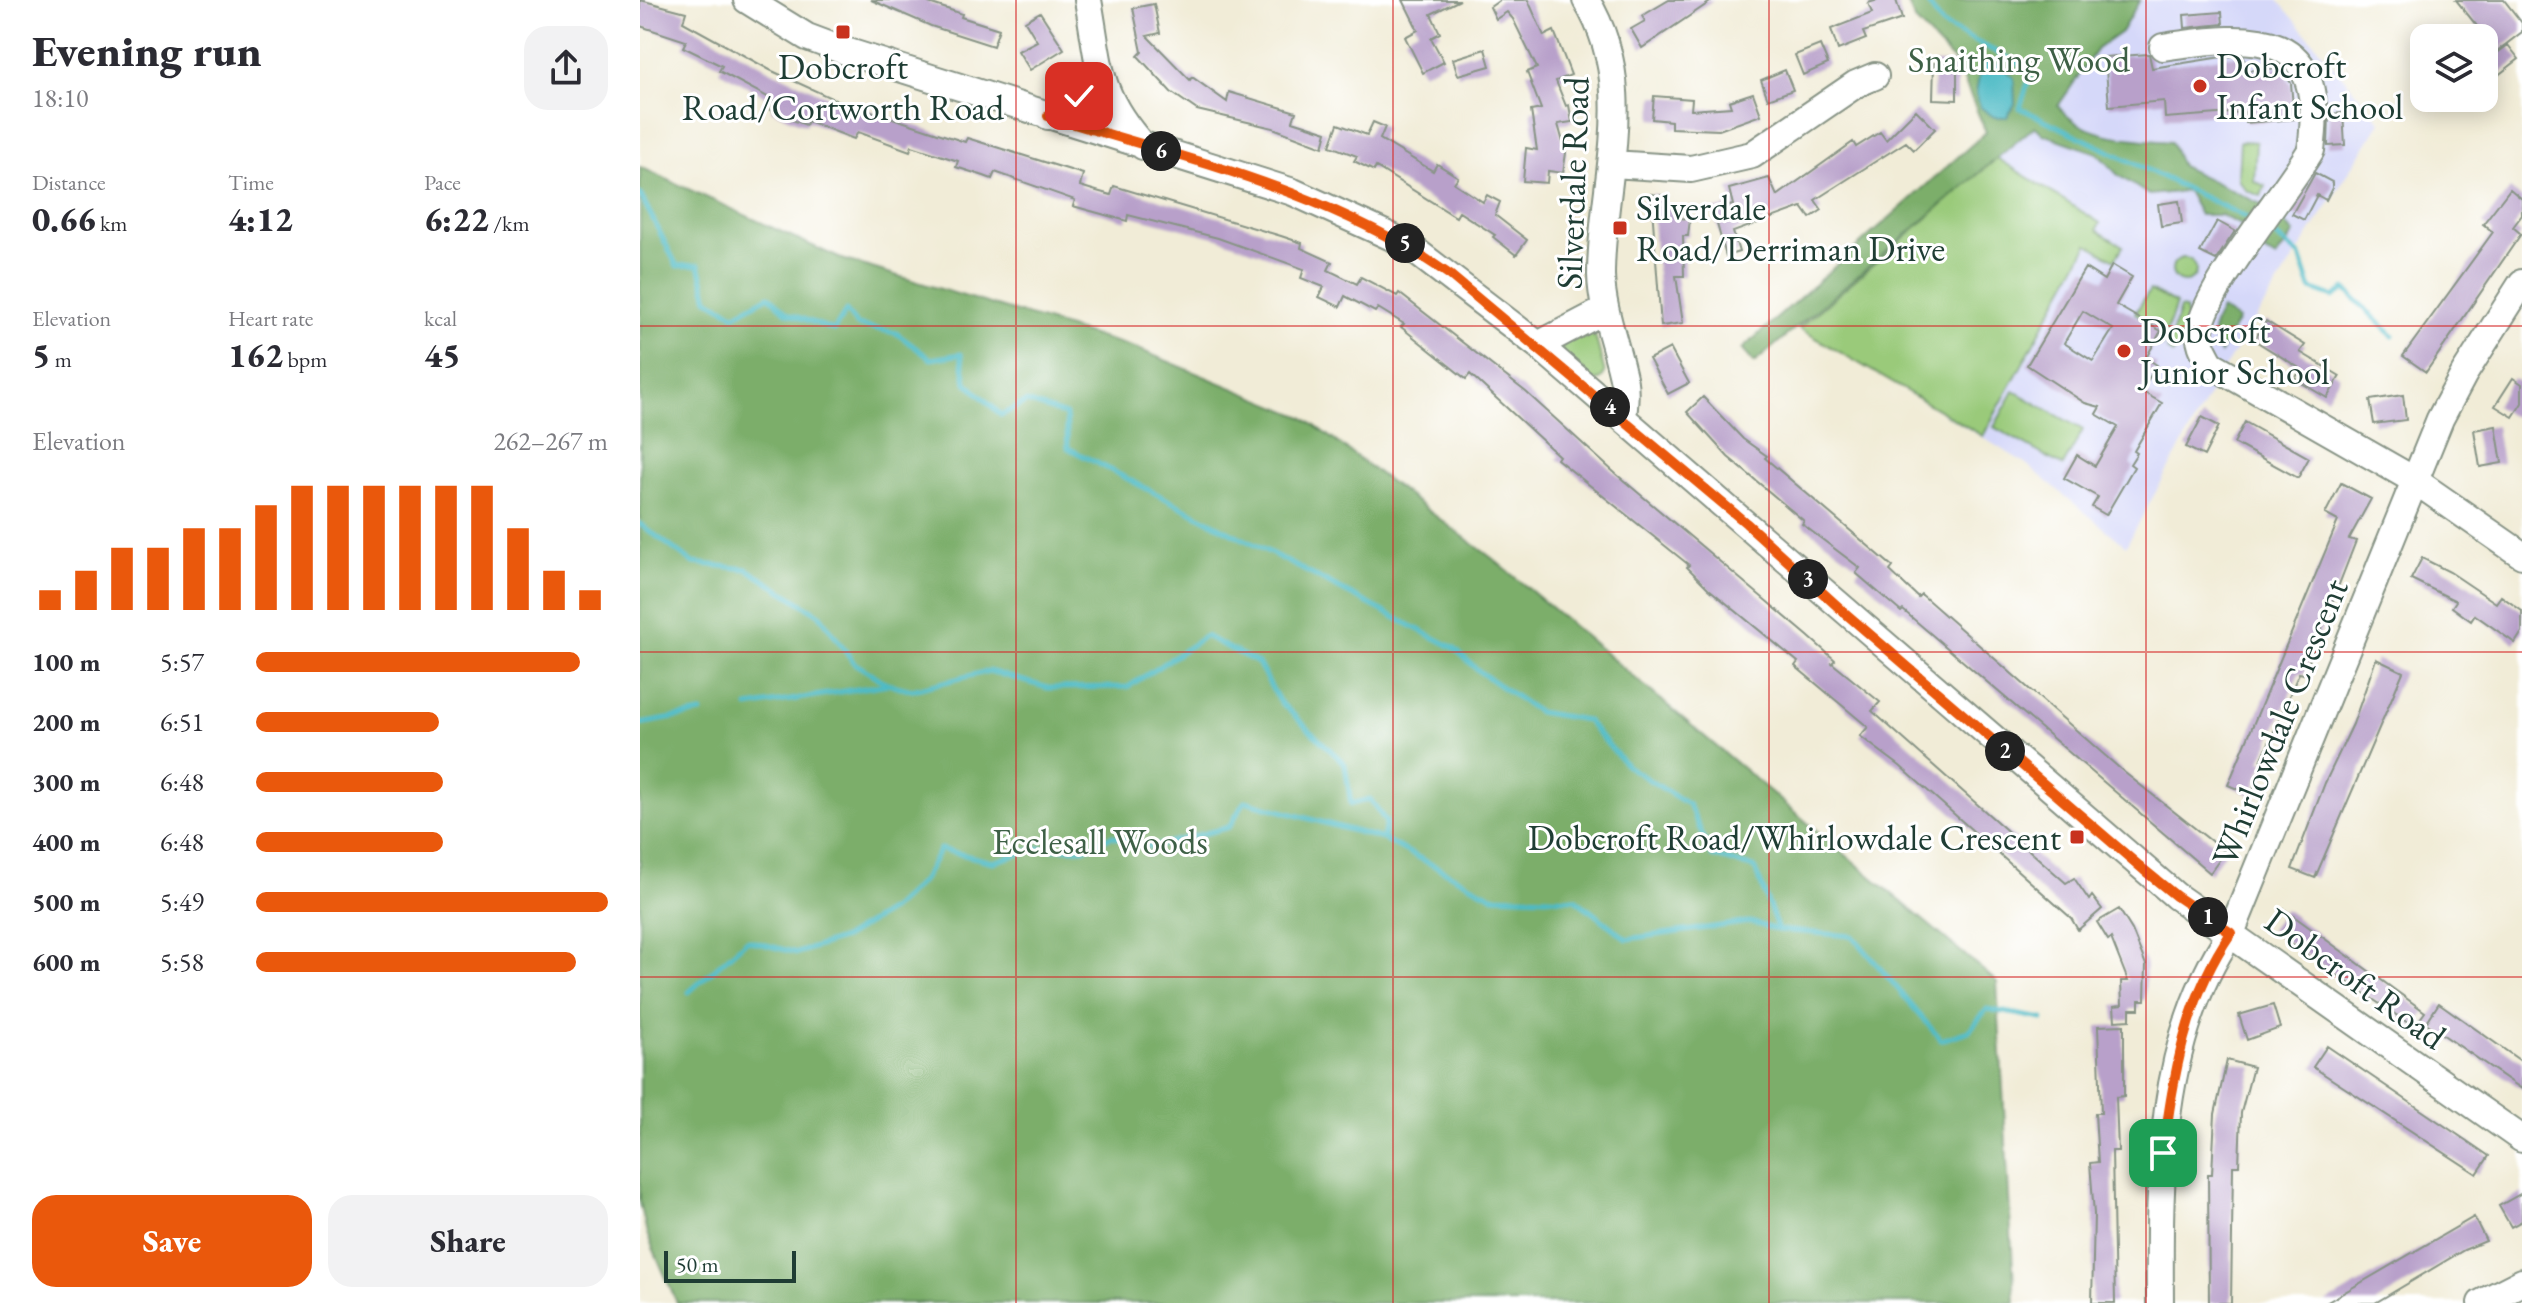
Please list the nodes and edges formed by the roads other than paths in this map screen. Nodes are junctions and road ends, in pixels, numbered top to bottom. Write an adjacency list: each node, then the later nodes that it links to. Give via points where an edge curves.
1 (747, 0): 7 (street, Dobcroft Road, via 807,37)
2 (1088, 0): 5 (street)
3 (1595, 3): 9 (street, Silverdale Road, via 1616,91)
4 (2163, 47): 14 (street, via 2248,38 2302,64 2311,88 2311,150 2228,272 2204,315 2201,347 2211,364)
5 (1098, 70): 7 (street, via 1064,111); 8 (street, via 1119,119)
6 (1875, 76): 9 (street, via 1752,155 1691,169)
7 (1048, 116): 8 (street, Dobcroft Road)
8 (1143, 146): 12 (street, Dobcroft Road, via 1293,192 1405,243)
9 (1612, 164): 11 (street, Silverdale Road, via 1601,276)
10 (2522, 283): 14 (street, Whirlowdale Crescent, via 2464,374)
11 (1605, 310): 12 (street); 13 (street, Silverdale Road, via 1625,385)
12 (1538, 345): 13 (street, Dobcroft Road)
13 (1623, 418): 16 (street, Dobcroft Road, via 2144,870)
14 (2414, 480): 15 (street); 16 (street, Whirlowdale Crescent)
15 (2522, 555)
16 (2231, 933): 17 (street, Dobcroft Road); 19 (street, Whirlowdale Crescent, via 2195,998 2175,1067 2161,1195)
17 (2522, 1139)
18 (2522, 1282): 20 (street)
19 (2160, 1303)
20 (2481, 1303)

